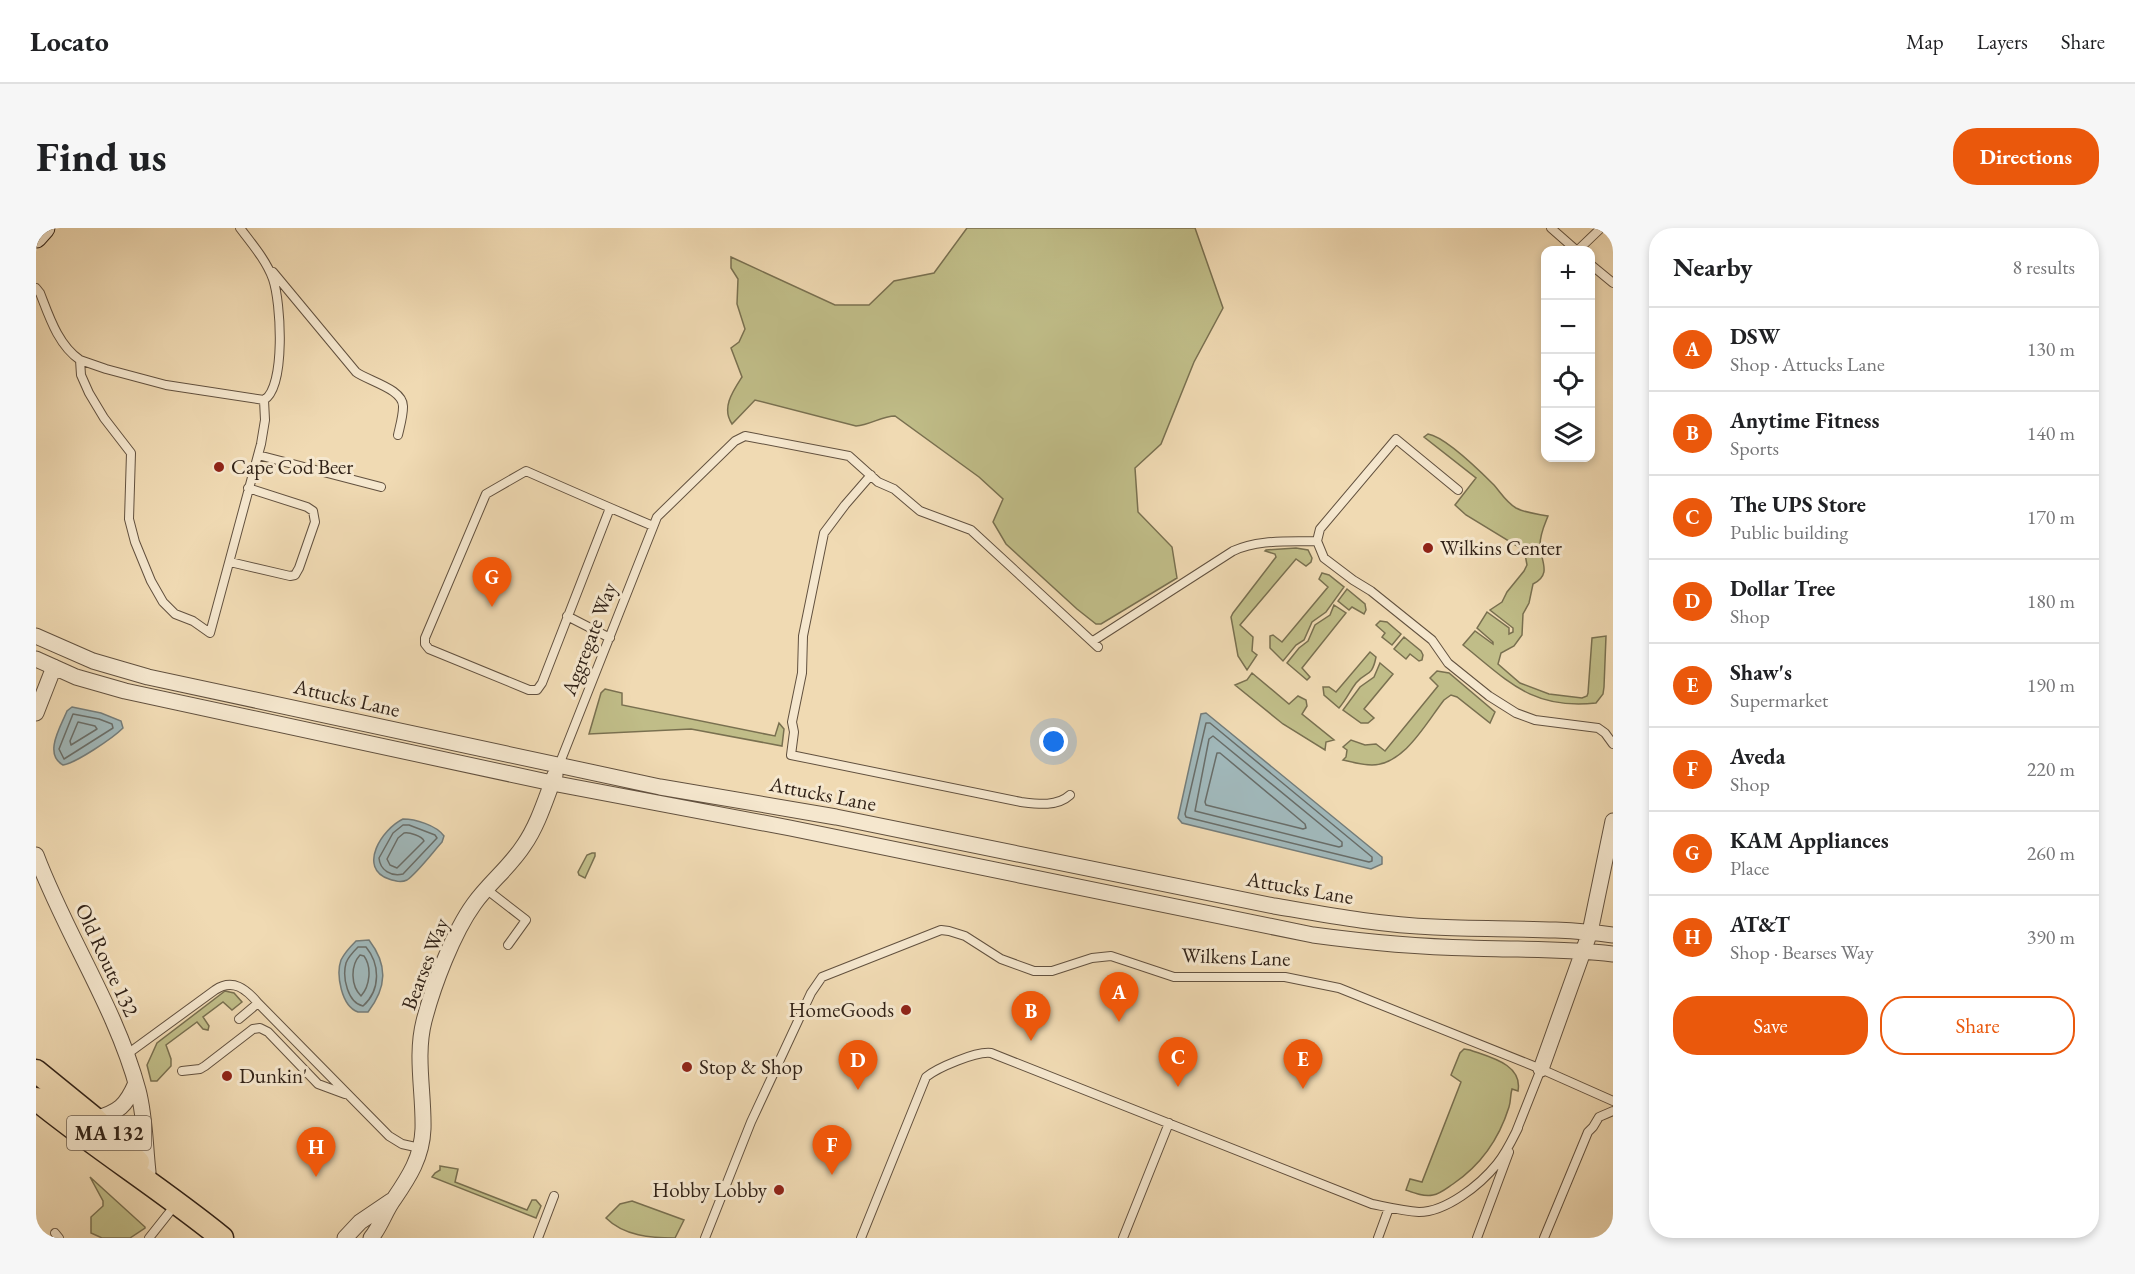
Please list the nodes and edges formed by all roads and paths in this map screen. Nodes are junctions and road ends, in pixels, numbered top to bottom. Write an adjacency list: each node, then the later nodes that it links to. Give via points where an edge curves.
1 (44, 228): 5 (main road)
2 (240, 228): 8 (lane)
3 (1551, 228): 6 (lane)
4 (1601, 228): 7 (lane)
5 (36, 237)
6 (1572, 246)
7 (1581, 246)
8 (264, 261): 13 (lane, via 277,299 279,341 273,393); 14 (lane, via 356,372 401,398 404,405)
9 (1595, 268): 10 (lane)
10 (1613, 283)
11 (36, 288): 12 (lane, via 62,340)
12 (80, 360): 13 (lane, via 166,385); 23 (lane, via 89,393 131,453 129,519 135,542 163,602 175,614 210,633)
13 (264, 400): 15 (lane, via 265,420)
14 (398, 435)
15 (258, 455): 17 (lane); 18 (lane)
16 (871, 475): 21 (lane, Aggregate Way, via 846,455 745,436 672,501); 22 (lane, via 920,511 971,530 1095,644 1246,545); 33 (lane, via 824,533 803,636 802,673 792,722 792,755 1021,802 1060,802)
17 (381, 487)
18 (248, 488): 23 (lane); 23 (lane, via 307,507 313,511 315,522 295,575)
19 (1458, 490): 22 (lane, via 1396,439 1320,529)
20 (610, 508): 21 (lane); 24 (lane); 24 (lane, via 526,471 486,494 424,638 425,644 429,649 537,690)
21 (653, 526): 26 (lane, Aggregate Way)
22 (1317, 541): 30 (lane, via 1320,552 1330,563 1432,640 1452,666 1502,705 1535,720 1598,728)
23 (230, 562)
24 (567, 616): 26 (lane)
25 (36, 636): 31 (street, Attucks Lane, via 93,661 148,677)
26 (610, 638): 31 (lane, Aggregate Way)
27 (36, 660): 28 (street, Attucks Lane)
28 (54, 668): 29 (street); 32 (street, Attucks Lane, via 125,691)
29 (36, 713)
30 (1613, 744)
31 (559, 765): 32 (street, Bearses Way); 37 (street, Attucks Lane, via 1313,913 1432,927)
32 (552, 783): 36 (street, Bearses Way, via 525,844); 40 (street, Attucks Lane, via 1313,935 1429,946)
33 (1070, 795)
34 (1613, 821): 37 (street)
35 (36, 855): 44 (street, Old Route 132)
36 (486, 889): 39 (lane, via 526,920); 56 (street, Bearses Way, via 457,935 425,1017 420,1053)
37 (1590, 932): 38 (street, Attucks Lane); 40 (street)
38 (1613, 935)
39 (508, 945)
40 (1584, 951): 41 (street, Attucks Lane); 45 (street)
41 (1613, 954)
42 (258, 1003): 43 (lane); 44 (lane, via 239,986 220,986); 49 (lane)
43 (239, 1018)
44 (126, 1055): 48 (street, Old Route 132)
45 (1541, 1069): 51 (lane, Wilkens Lane); 55 (lane); 68 (lane, Wilkens Lane, via 1339,988 1285,977 1174,976 1111,956 1052,971 1034,971 1001,959 965,936 940,930 822,977 751,1122)
46 (36, 1071): 53 (main road, MA 132)
47 (182, 1071): 49 (lane, via 205,1066 250,1031 260,1028 318,1084)
48 (136, 1083): 53 (street, via 130,1097 113,1114); 57 (street, Old Route 132)
49 (349, 1095): 56 (lane, via 395,1141)
50 (36, 1099): 60 (main road, MA 132)
51 (1613, 1101)
52 (1613, 1111): 73 (lane, via 1599,1117 1588,1132)
53 (94, 1119): 57 (main road, MA 132)
54 (1169, 1123): 61 (lane); 69 (lane, via 991,1053 981,1053 926,1077); 70 (lane)
55 (1518, 1128): 61 (lane, via 1497,1165 1447,1204 1419,1212); 72 (lane)
56 (420, 1148): 59 (street, Bearses Way, via 408,1180)
57 (148, 1172): 60 (main road, MA 132)
58 (554, 1196): 67 (lane)
59 (394, 1199): 65 (street, Bearses Way, via 360,1222); 66 (street, Bearses Way)
60 (183, 1207): 62 (lane); 63 (main road); 64 (main road, MA 132)
61 (1389, 1208): 71 (lane)
62 (149, 1238)
63 (205, 1238)
64 (222, 1238)
65 (345, 1238)
66 (371, 1238)
67 (538, 1238)
68 (705, 1238)
69 (861, 1238)
70 (1123, 1238)
71 (1378, 1238)
72 (1477, 1238)
73 (1544, 1238)

